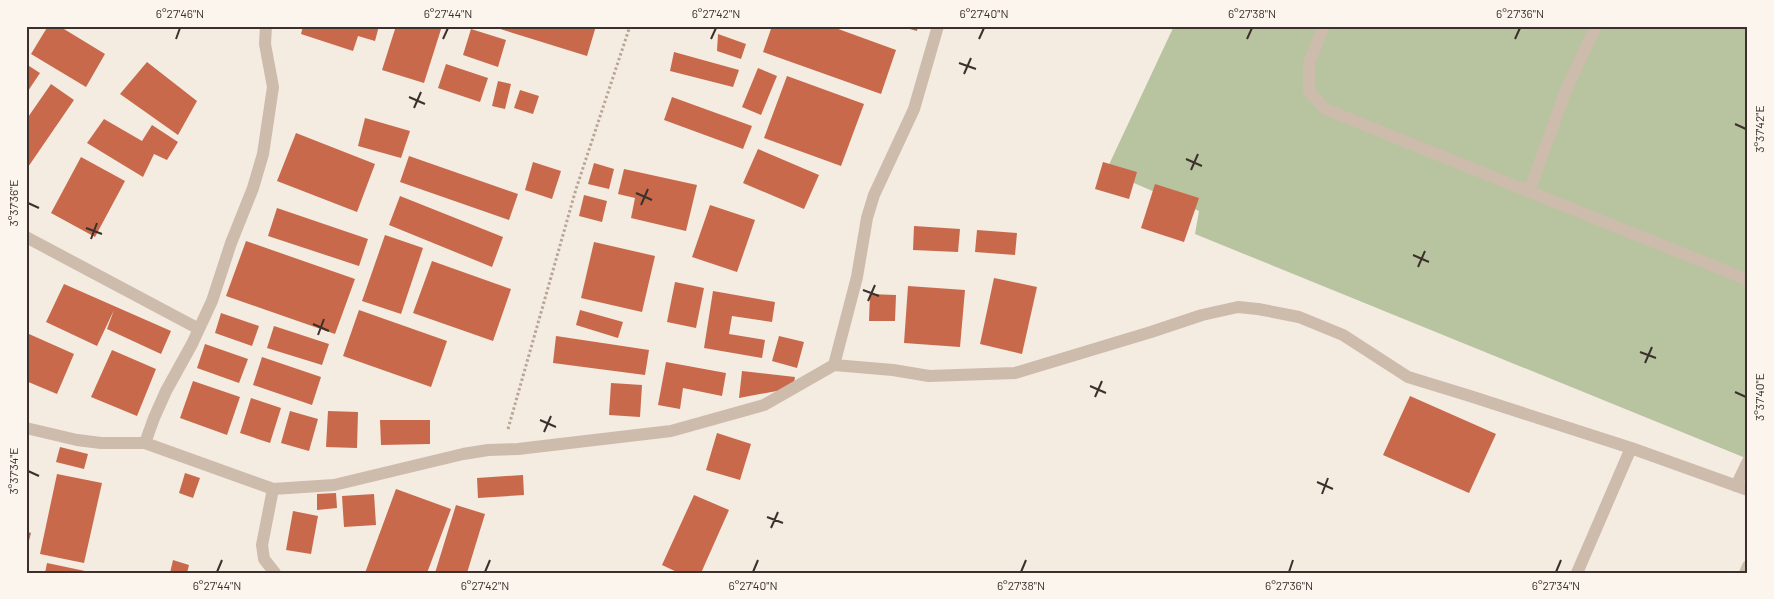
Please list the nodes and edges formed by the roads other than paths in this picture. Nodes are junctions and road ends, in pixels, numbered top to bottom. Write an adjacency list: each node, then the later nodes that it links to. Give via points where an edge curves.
1 (266, 26): 8 (street, via 264,44 273,87 263,154 212,301)
2 (938, 26): 9 (street, via 914,109 874,195)
3 (1324, 26): 5 (street, via 1309,62 1308,91 1325,109)
4 (1596, 26): 5 (street, via 1566,90)
5 (1529, 192): 7 (street)
6 (26, 237): 8 (street)
7 (1748, 280)
8 (199, 329): 11 (street, via 166,392)
9 (834, 365): 12 (street, via 929,376 1015,373 1202,315 1238,307 1258,309 1299,317 1343,335 1408,377); 15 (street, via 764,405 670,431 463,454 334,485)
10 (26, 428): 11 (street, via 77,440)
11 (145, 443): 15 (street)
12 (1631, 448): 14 (street); 18 (street)
13 (1748, 461): 14 (street)
14 (1742, 488)
15 (273, 489): 17 (street, via 262,545 264,559)
16 (1748, 566): 19 (street)
17 (275, 573)
18 (1578, 573)
19 (1745, 573)

